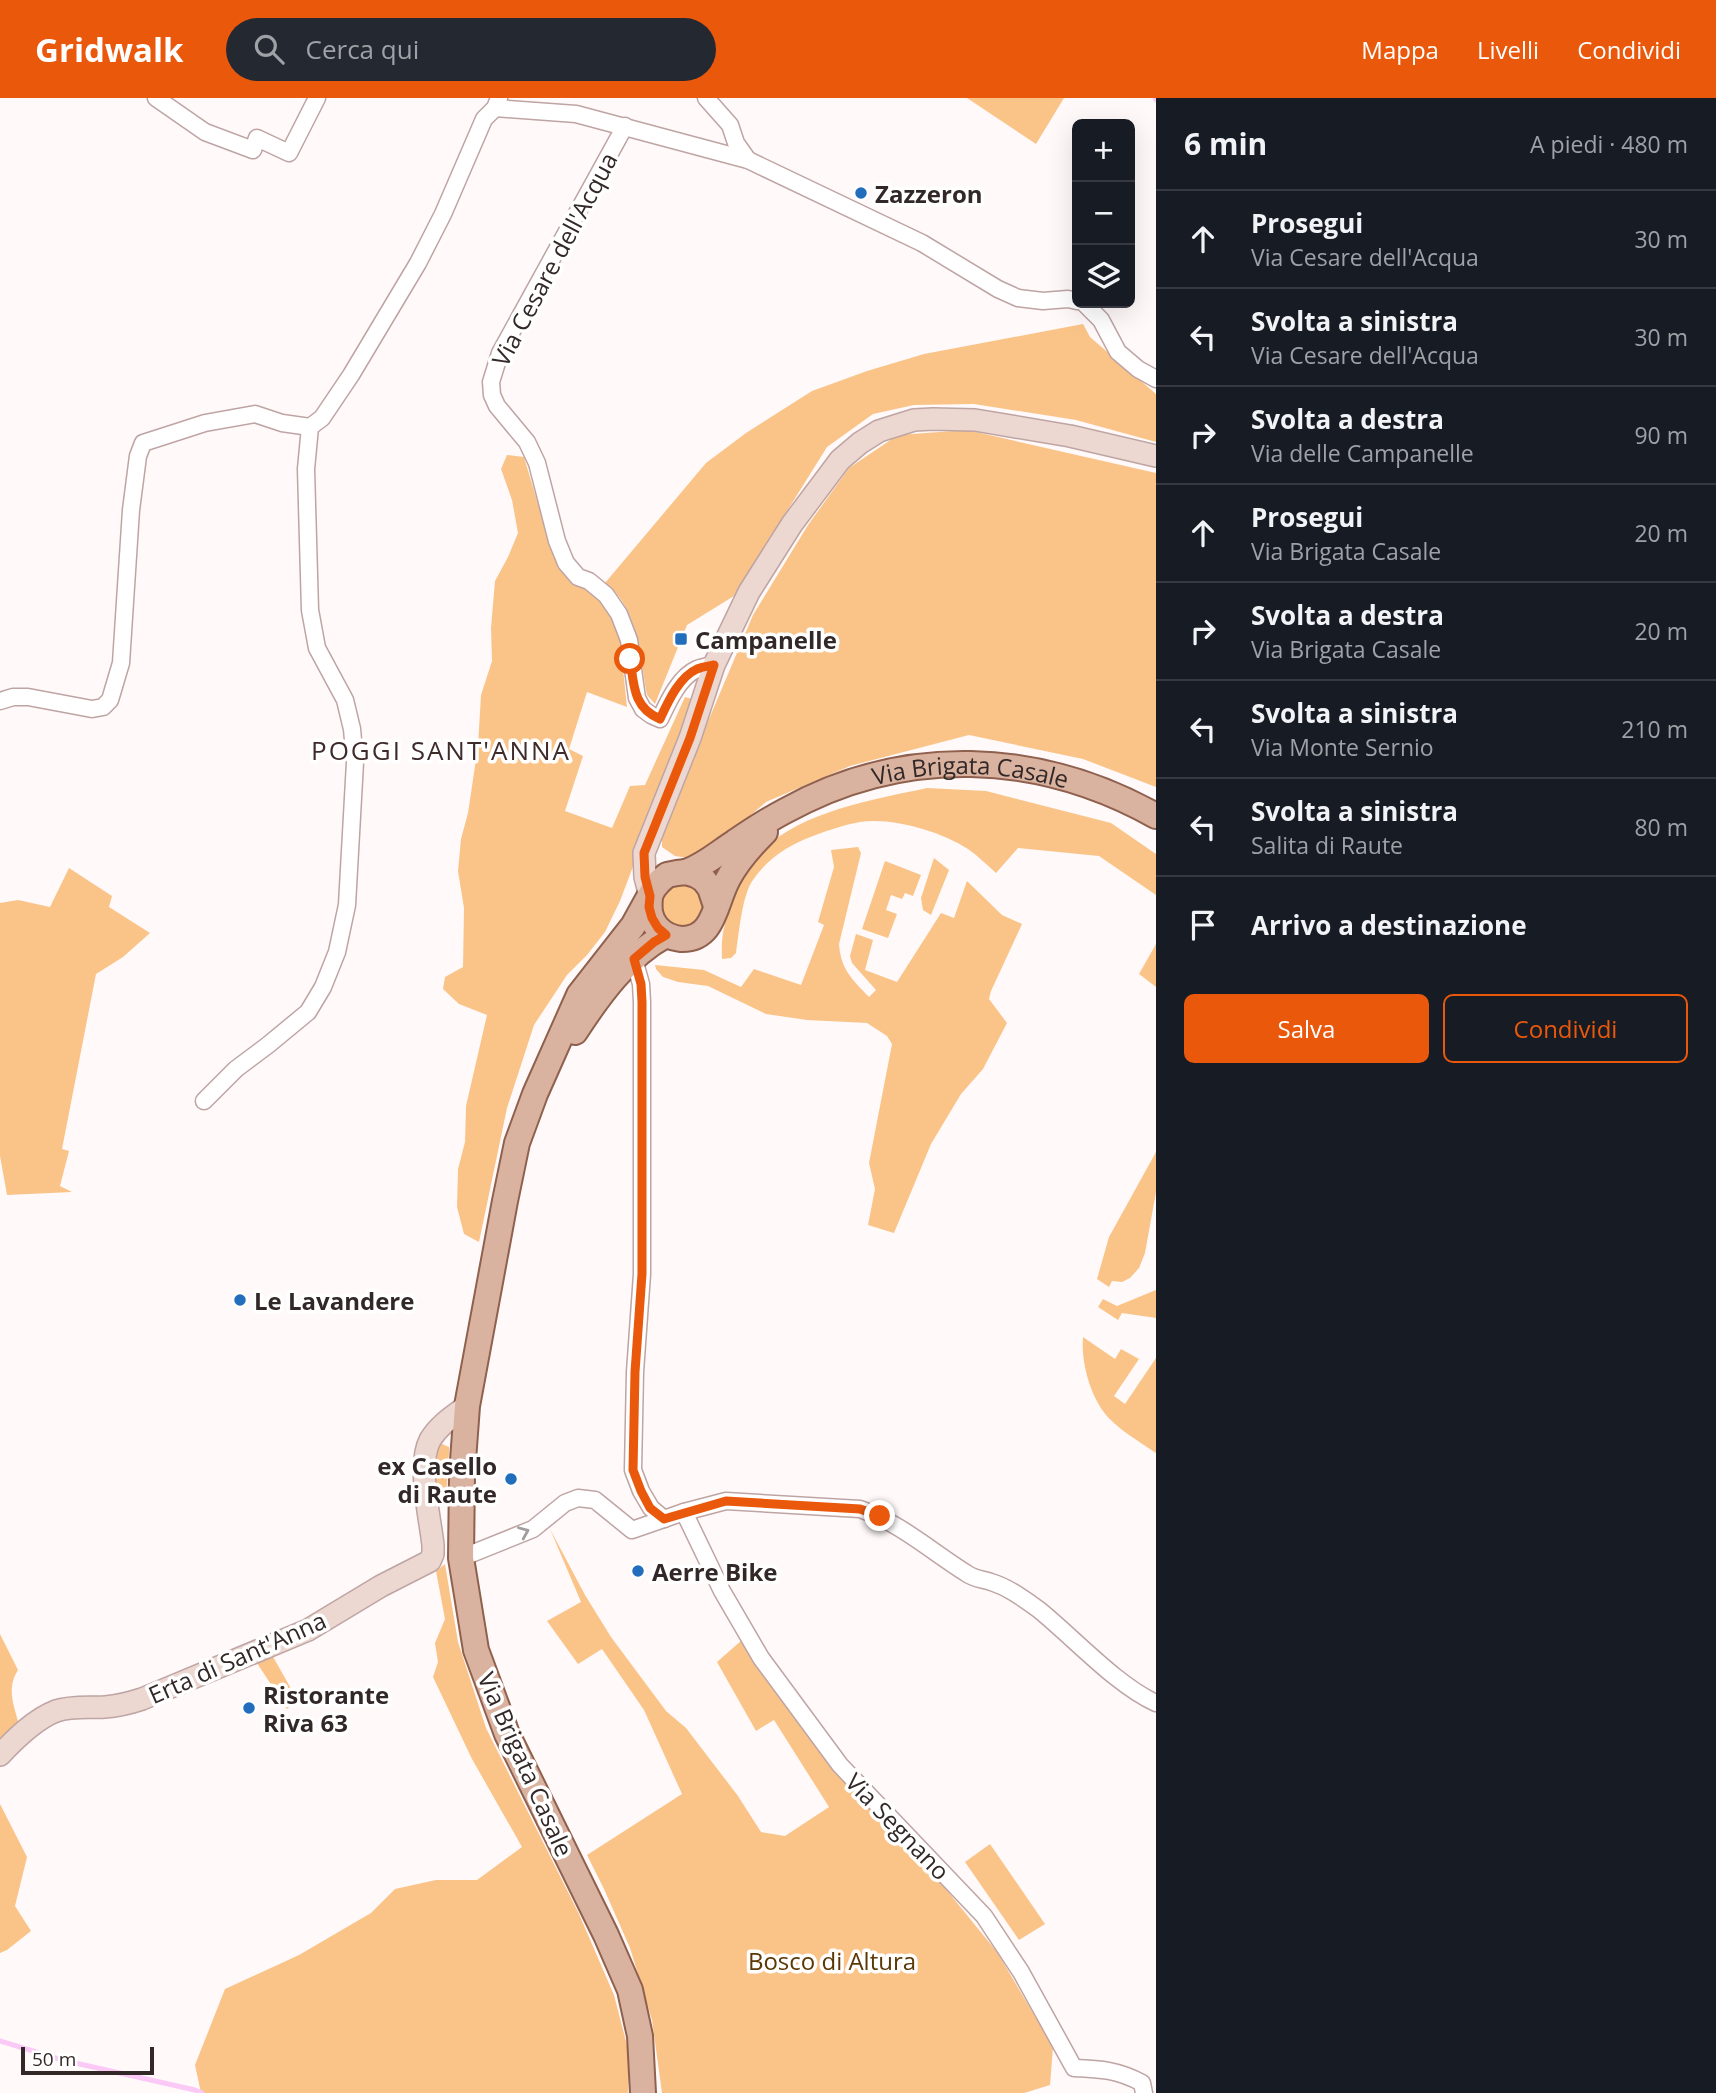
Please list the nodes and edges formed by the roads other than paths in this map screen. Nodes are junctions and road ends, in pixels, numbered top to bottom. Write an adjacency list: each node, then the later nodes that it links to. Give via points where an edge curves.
1 (156, 98): 2 (street, via 205,132 229,142 253,150 257,138 289,153)
2 (317, 98)
3 (706, 98): 6 (street, via 730,125)
4 (497, 103): 5 (street, Via Cesare dell'Acqua, via 576,114); 10 (street, Via Cesare dell'Acqua, via 484,119 418,263 344,386)
5 (625, 127): 6 (street, Via Cesare dell'Acqua); 12 (street, Via Cesare dell'Acqua, via 500,353 492,395 537,463 566,563 606,595 620,614 643,709 660,719 682,681 696,669)
6 (748, 160): 7 (street, Via Cesare dell'Acqua, via 922,243 1018,298)
7 (1072, 300)
8 (1089, 308): 9 (street, via 1118,352)
9 (1156, 379)
10 (310, 427): 13 (street, via 255,414 205,423 144,443 131,510 121,663 110,700 92,709 28,697); 25 (street, via 306,469 310,610 317,648 345,701 355,762 347,905 337,953 308,1012 236,1069)
11 (1156, 456): 12 (street, via 975,421 914,420 879,431 840,460 792,524 749,592)
12 (714, 665): 16 (street)
13 (0, 701)
14 (785, 811): 15 (main road, Via Brigata Casale, via 870,777 922,766 974,763 1069,778); 17 (main road, Via Brigata Casale, via 703,866); 19 (main road, Via Brigata Casale, via 741,860)
15 (1156, 816)
16 (657, 821): 17 (street, via 654,843 658,858); 18 (street, via 644,853)
17 (681, 872): 18 (main road, Via Brigata Casale, via 667,875); 19 (main road, via 704,880)
18 (650, 896): 20 (main road, via 652,918); 22 (street, via 639,922 609,962); 24 (main road, Via Brigata Casale, via 633,926 579,995)
19 (716, 906): 20 (main road, Via Brigata Casale, via 709,925 693,938)
20 (666, 935): 21 (main road, Via Brigata Casale)
21 (634, 959): 22 (main road, Via Brigata Casale); 23 (street)
22 (613, 980): 23 (street); 24 (main road, Via Brigata Casale)
23 (642, 1002): 28 (street, via 642,1274 633,1470 650,1508)
24 (535, 1094): 26 (main road, Via Brigata Casale, via 517,1143)
25 (204, 1101)
26 (467, 1406): 29 (main road, Via Brigata Casale); 31 (street, Erta di Sant'Anna, via 438,1429 426,1454 433,1545 430,1561 308,1630 142,1699 55,1712)
27 (684, 1512): 28 (street); 30 (street, via 726,1501 748,1501 860,1509 880,1516 968,1575 992,1582 1036,1607 1115,1675); 33 (street, Via Segnano, via 761,1658 840,1765 984,1916 1074,2068 1109,2069 1129,2076 1142,2084)
28 (664, 1519): 29 (street, one-way to 28, via 533,1530 578,1498 595,1500 632,1530)
29 (461, 1558): 32 (main road, Via Brigata Casale, via 476,1650 507,1734 630,1990)
30 (1156, 1703)
31 (0, 1755)
32 (643, 2093)
33 (1144, 2093)

